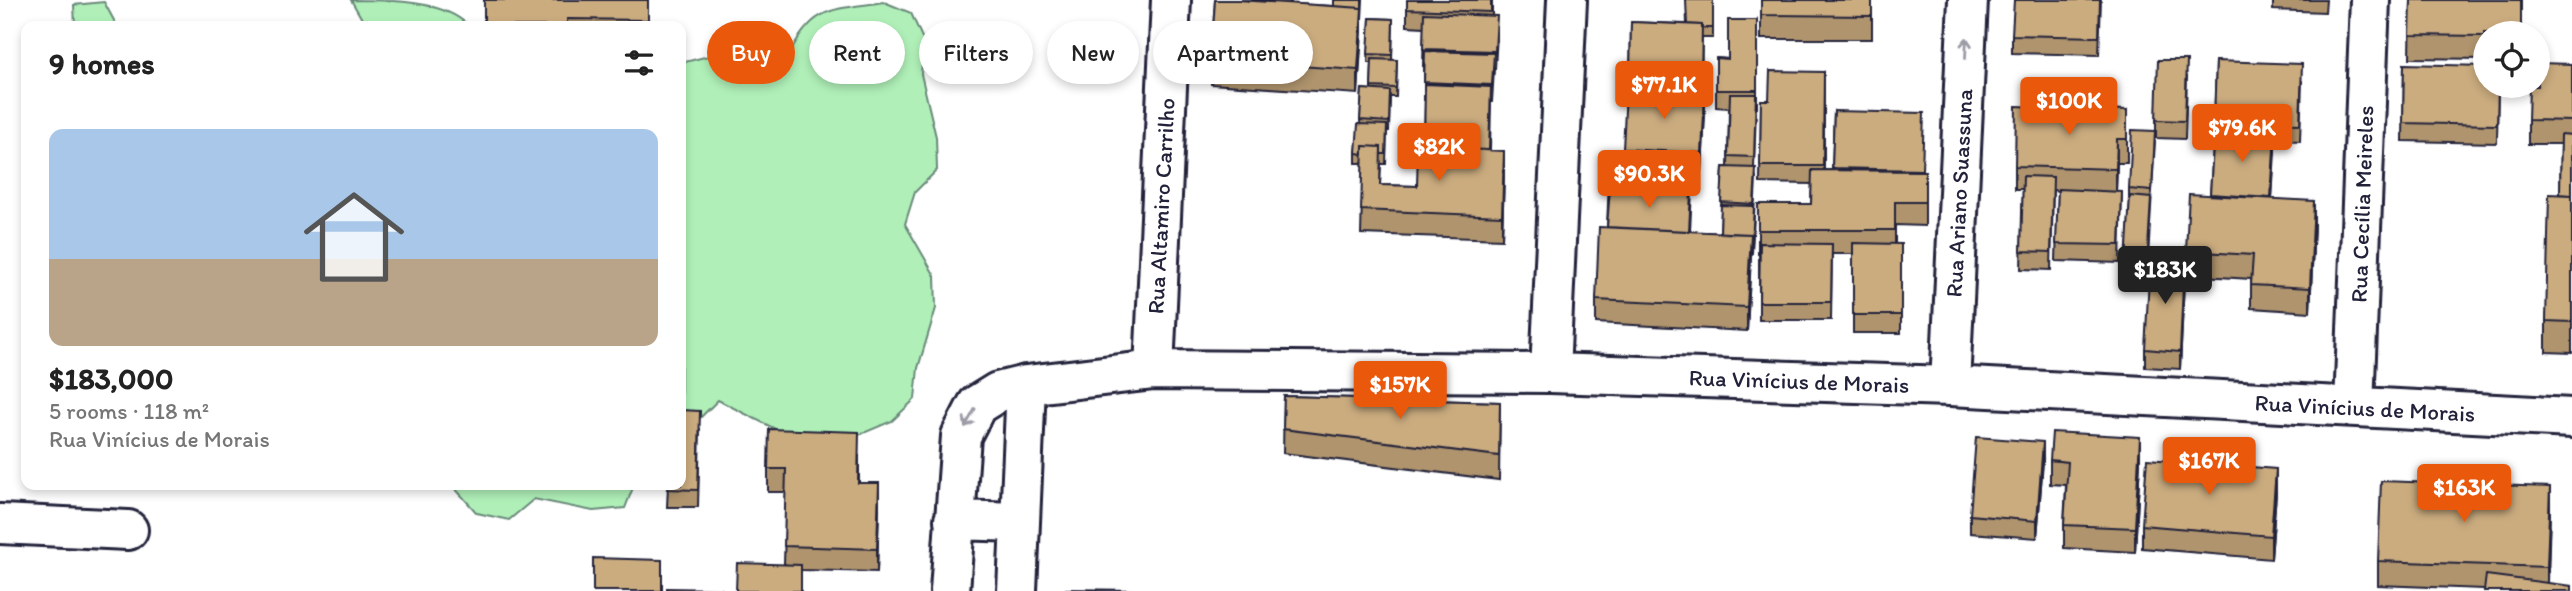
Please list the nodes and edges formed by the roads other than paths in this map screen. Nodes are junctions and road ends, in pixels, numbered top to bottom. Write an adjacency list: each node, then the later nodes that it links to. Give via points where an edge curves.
1 (1171, 0): 5 (street, Rua Altamiro Carrilho)
2 (1566, 0): 6 (street)
3 (1968, 0): 8 (street, Rua Ariano Suassuna, one-way to 3)
4 (2370, 0): 9 (street, Rua Cecília Meireles)
5 (1154, 370): 6 (street, Rua Vinícius de Morais); 7 (street, Rua Vinícius de Morais)
6 (1550, 373): 8 (street, Rua Vinícius de Morais)
7 (1026, 386): 11 (street, Rua Vinícius de Morais, one-way to 11, via 998,392 977,405 961,436); 12 (street)
8 (1950, 386): 9 (street, Rua Vinícius de Morais)
9 (2354, 407): 10 (street, Rua Vinícius de Morais)
10 (2572, 418)
11 (954, 520): 12 (street); 15 (street, Rua Vinícius de Morais)
12 (1019, 522): 16 (street)
13 (0, 524): 14 (street)
14 (128, 530)
15 (950, 591)
16 (1017, 591)

